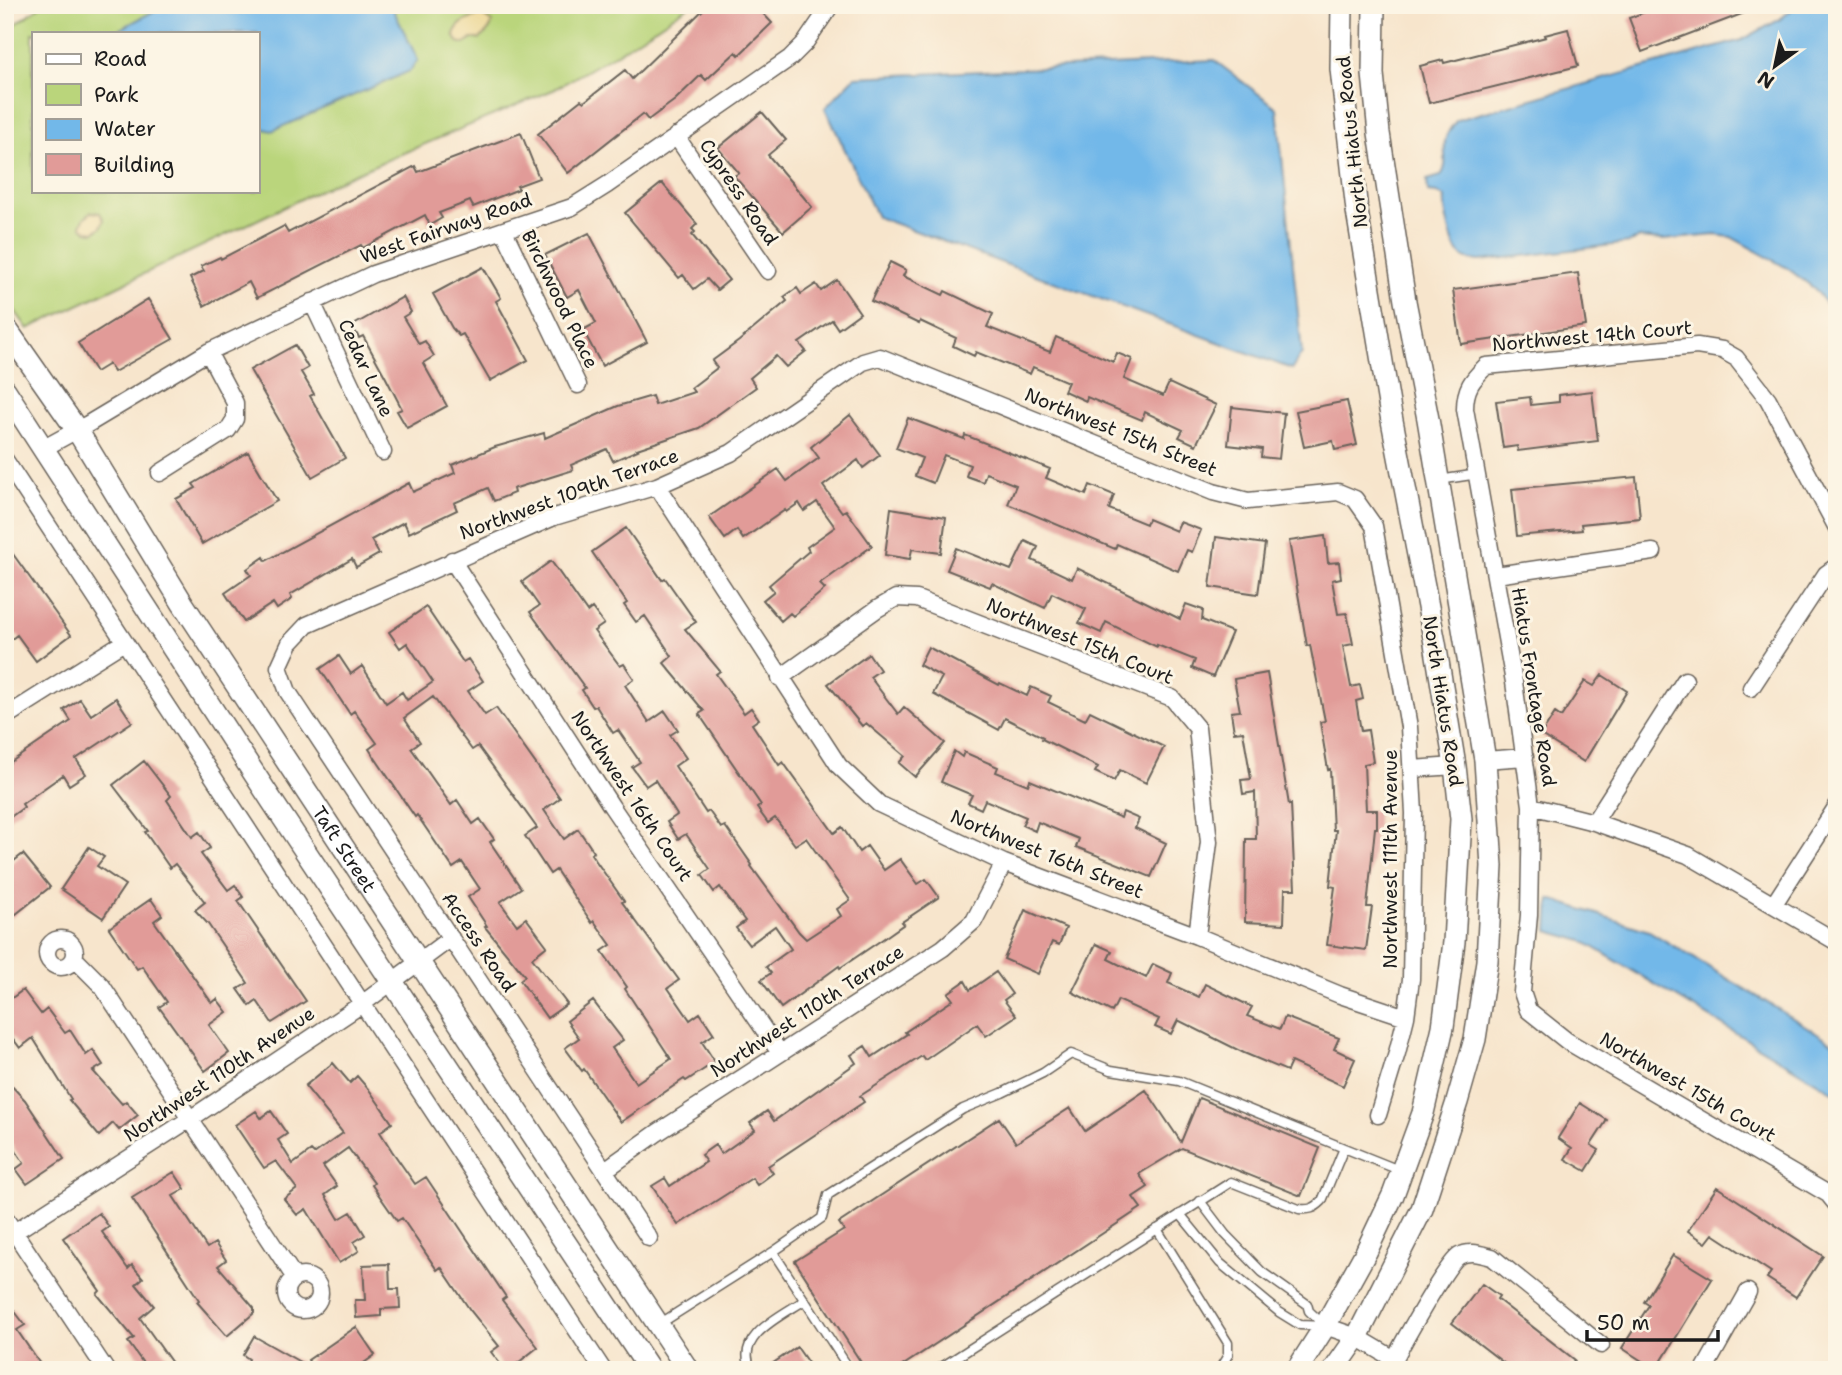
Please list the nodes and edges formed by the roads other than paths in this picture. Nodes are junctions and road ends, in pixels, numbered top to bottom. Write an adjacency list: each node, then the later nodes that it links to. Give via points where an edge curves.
1 (831, 5): 4 (street, West Fairway Road, via 790,58)
2 (1342, 5): 36 (main road, North Hiatus Road, via 1341,69 1357,211)
3 (1374, 5): 20 (main road, North Hiatus Road, via 1373,74 1379,133)
4 (676, 136): 5 (street, West Fairway Road, via 572,207); 6 (street, Cypress Road)
5 (504, 231): 7 (street, West Fairway Road, via 373,274); 12 (street, Birchwood Place)
6 (768, 271)
7 (312, 302): 9 (street, West Fairway Road); 16 (street, Cedar Lane)
8 (5, 327): 14 (main road, Taft Street)
9 (208, 352): 14 (street, West Fairway Road); 18 (street, via 235,403 235,419 228,430)
10 (880, 357): 21 (street, Northwest 109th Terrace, via 863,362 731,453); 22 (street, Northwest 15th Street, via 1213,492 1248,501 1338,492)
11 (1469, 383): 19 (street, Hiatus Frontage Road, via 1465,409); 23 (street, Northwest 14th Court, via 1486,366 1697,346 1722,350 1737,358 1768,398)
12 (578, 385)
13 (5, 390): 15 (main road, Taft Street)
14 (76, 430): 15 (street, West Fairway Road); 47 (main road, Taft Street, via 183,604)
15 (44, 448): 48 (main road, Taft Street)
16 (383, 452)
17 (5, 460): 28 (street)
18 (160, 473)
19 (1478, 474): 20 (lane); 27 (street, Hiatus Frontage Road)
20 (1439, 480): 35 (main road, North Hiatus Road)
21 (657, 486): 25 (street, Northwest 109th Terrace, via 554,517); 30 (street, Northwest 16th Street)
22 (1355, 499): 37 (street, Northwest 111th Avenue, via 1374,526 1409,727)
23 (1837, 528)
24 (1653, 552): 27 (street)
25 (452, 560): 29 (street, Northwest 109th Terrace, via 307,625 290,643); 52 (street, Northwest 16th Court, via 612,807)
26 (1837, 566): 32 (street, via 1826,574)
27 (1496, 575): 34 (street, Hiatus Frontage Road)
28 (124, 642): 33 (street); 50 (street)
29 (279, 667): 44 (street, Access Road, via 288,692)
30 (780, 678): 41 (street, Northwest 16th Street, via 839,766 879,804); 43 (street, Northwest 15th Court, via 877,609 897,598 917,599 1172,698 1197,728 1209,842)
31 (1685, 680): 40 (street)
32 (1751, 688)
33 (5, 717)
34 (1525, 757): 35 (street); 38 (street, Hiatus Frontage Road)
35 (1485, 760): 36 (main road); 70 (main road, North Hiatus Road, via 1492,866 1487,961 1475,1039 1422,1209)
36 (1455, 766): 37 (street); 57 (main road, North Hiatus Road, via 1461,819 1459,869 1443,1027 1423,1113)
37 (1412, 769): 51 (street, Northwest 111th Avenue, via 1412,979)
38 (1531, 806): 40 (street); 49 (street, Hiatus Frontage Road)
39 (1837, 806): 42 (street)
40 (1594, 822): 42 (street, via 1688,855)
41 (1004, 863): 43 (street, Northwest 16th Street); 52 (street, Northwest 110th Terrace, via 974,921 943,948)
42 (1774, 904): 45 (street)
43 (1197, 936): 51 (street, Northwest 16th Street)
44 (451, 938): 47 (street, Northwest 110th Avenue); 56 (street, Access Road)
45 (1837, 942)
46 (74, 958): 54 (street, via 102,986)
47 (419, 961): 48 (street, Northwest 110th Avenue); 68 (main road, Taft Street)
48 (392, 982): 50 (street, Northwest 110th Avenue); 71 (main road, Taft Street)
49 (1523, 1000): 59 (street, Northwest 15th Court, via 1535,1017 1567,1041 1828,1194)
50 (362, 1004): 54 (street, Northwest 110th Avenue); 75 (street)
51 (1406, 1017): 53 (street, Northwest 111th Avenue)
52 (780, 1053): 56 (street, Northwest 110th Terrace)
53 (1378, 1115)
54 (190, 1119): 61 (street, Northwest 110th Avenue); 65 (street)
55 (1344, 1148): 57 (lane); 58 (lane, via 1322,1201 1308,1210 1231,1182); 64 (lane, via 1179,1081 1111,1070 1071,1054 1043,1073 963,1109 828,1195 822,1218)
56 (606, 1170): 63 (street, Access Road)
57 (1402, 1171): 69 (main road, North Hiatus Road, via 1366,1252)
58 (1200, 1201): 60 (lane); 69 (lane, via 1262,1272 1307,1304)
59 (1837, 1205)
60 (1180, 1214): 62 (lane); 69 (lane, via 1220,1263 1279,1312 1300,1325)
61 (8, 1229): 74 (street)
62 (1157, 1229): 80 (lane); 81 (lane, via 1228,1343 1228,1355)
63 (649, 1238)
64 (773, 1252): 67 (lane); 68 (lane)
65 (295, 1279)
66 (1748, 1292): 84 (street)
67 (805, 1300): 78 (lane, via 751,1341 746,1359); 79 (lane)
68 (658, 1325): 71 (main road); 77 (main road, Taft Street)
69 (1325, 1326): 70 (street); 82 (main road, North Hiatus Road)
70 (1357, 1337): 73 (street); 83 (main road, North Hiatus Road)
71 (631, 1341): 76 (main road, Taft Street)
72 (1601, 1345): 73 (street, via 1492,1257 1471,1252 1458,1257 1445,1272)
73 (1392, 1365)
74 (106, 1370)
75 (603, 1370)
76 (650, 1370)
77 (688, 1370)
78 (752, 1370)
79 (850, 1370)
80 (937, 1370)
81 (1219, 1370)
82 (1297, 1370)
83 (1334, 1370)
84 (1704, 1370)

